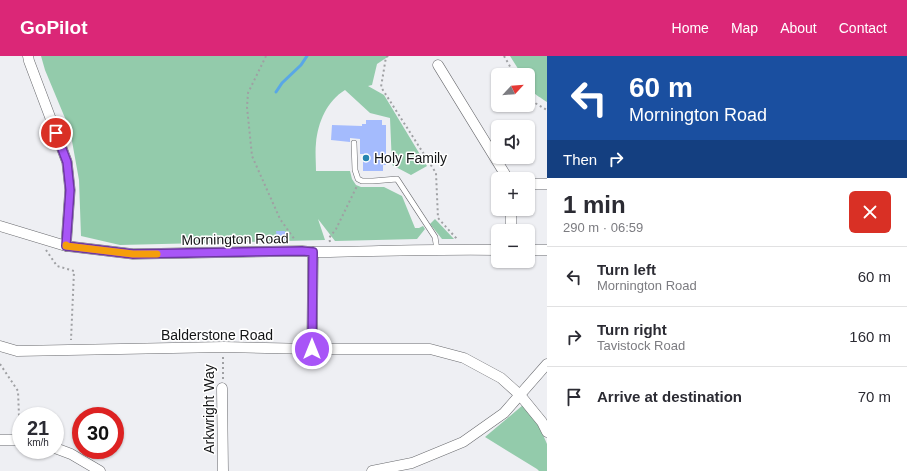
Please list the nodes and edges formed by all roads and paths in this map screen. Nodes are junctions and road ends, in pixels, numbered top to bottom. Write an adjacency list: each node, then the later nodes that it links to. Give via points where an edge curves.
1 (28, 56): 16 (street, via 67,162 70,190)
2 (266, 56): 22 (path, via 248,93 252,156 280,219)
3 (388, 56): 17 (path, via 381,87 436,173 438,218 456,238)
4 (504, 56): 6 (path)
5 (438, 64): 10 (street)
6 (511, 68)
7 (535, 103): 8 (path)
8 (547, 110)
9 (354, 143): 11 (lane, via 355,170)
10 (504, 172)
11 (362, 181): 18 (lane, via 397,179 435,237); 24 (path, via 356,187 329,238)
12 (535, 184): 13 (street)
13 (547, 184)
14 (0, 226): 15 (street, Mornington Road)
15 (36, 237): 16 (street, Mornington Road); 28 (path, via 58,266 74,271)
16 (66, 246): 22 (street, Mornington Road, via 133,254)
17 (460, 249): 18 (street, Mornington Road); 19 (street, Mornington Road)
18 (436, 250): 24 (street, Mornington Road)
19 (491, 250)
20 (535, 250): 21 (street)
21 (547, 250)
22 (302, 251): 23 (street, Mornington Road)
23 (313, 252): 24 (street, Mornington Road); 27 (street)
24 (330, 252)
25 (0, 346): 28 (street, Balderstone Road, via 17,351)
26 (224, 347): 27 (street, Balderstone Road); 28 (street, Balderstone Road); 31 (path, Arkwright Way)
27 (312, 349): 32 (street, Balderstone Road, via 430,349 464,358 501,378)
28 (71, 351)
29 (0, 364): 33 (path, via 18,392)
30 (547, 364): 32 (street)
31 (222, 388): 39 (street, Arkwright Way)
32 (520, 395): 34 (street, Balderstone Road); 40 (street, via 504,413 464,442 412,463)
33 (19, 407)
34 (547, 432)
35 (0, 440): 36 (street)
36 (12, 440)
37 (64, 451): 38 (street)
38 (94, 470)
39 (223, 471)
40 (372, 471)

